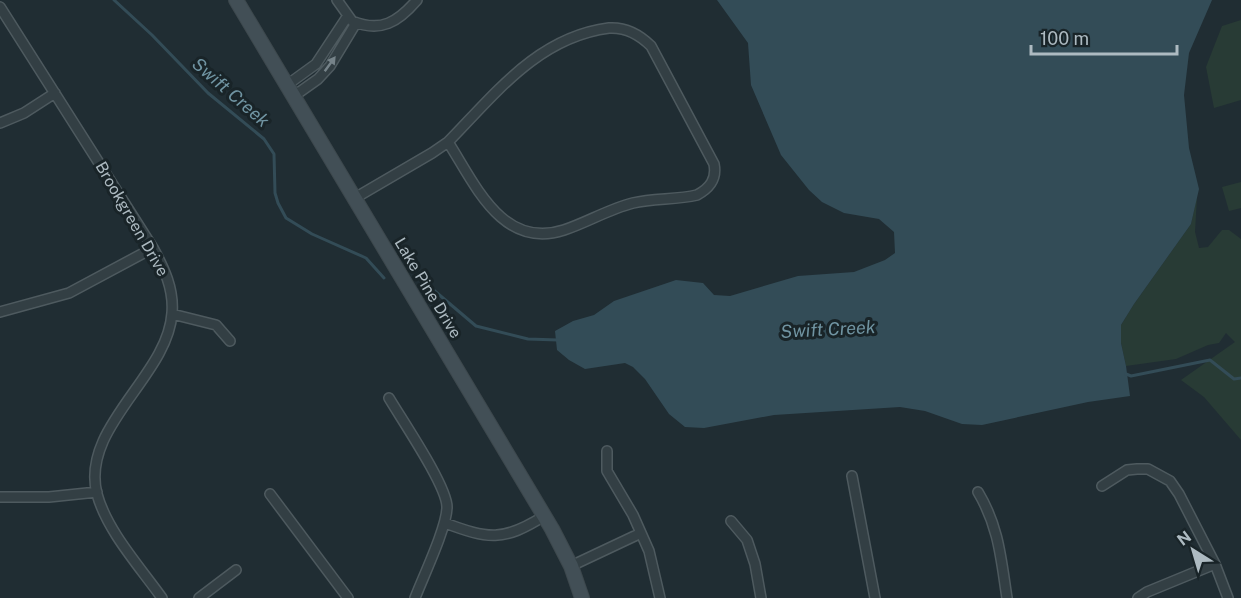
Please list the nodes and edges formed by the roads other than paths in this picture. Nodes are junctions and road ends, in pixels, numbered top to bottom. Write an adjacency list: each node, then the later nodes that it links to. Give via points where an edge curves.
1 (236, 0): 7 (street, Lake Pine Drive)
2 (337, 0): 5 (street)
3 (417, 0): 6 (street, via 389,24)
4 (0, 7): 8 (street, Brookgreen Drive)
5 (347, 17): 6 (street); 7 (street, via 316,64)
6 (356, 23): 7 (street, one-way to 6, via 318,79)
7 (291, 90): 11 (street, Lake Pine Drive)
8 (55, 93): 9 (street); 12 (street, Brookgreen Drive)
9 (0, 123)
10 (448, 142): 10 (street, via 529,61 577,36 618,28 637,34 651,46 714,164 715,174 710,185 697,195 633,203 564,230 535,233 506,222 490,207); 11 (street)
11 (354, 198): 24 (street, Lake Pine Drive)
12 (153, 248): 13 (street, via 69,292); 14 (street, Brookgreen Drive, via 167,276)
13 (0, 312)
14 (172, 314): 15 (street, via 216,325); 20 (street, Brookgreen Drive, via 154,362 107,433 96,472)
15 (230, 341)
16 (389, 398): 26 (street, via 444,492)
17 (607, 451): 27 (street, via 607,471)
18 (852, 476): 38 (street)
19 (1102, 486): 28 (street, via 1127,471 1148,469 1161,474 1179,494)
20 (97, 492): 23 (street); 31 (street, Brookgreen Drive, via 111,526)
21 (978, 492): 39 (street, via 995,529)
22 (270, 494): 33 (street)
23 (0, 497)
24 (544, 516): 26 (street, via 514,533 499,536 478,535); 29 (street, Lake Pine Drive)
25 (730, 522): 37 (street, via 747,540)
26 (445, 523): 34 (street)
27 (641, 534): 29 (street); 36 (street)
28 (1215, 564): 40 (street); 41 (street)
29 (571, 566): 35 (street, Lake Pine Drive)
30 (236, 570): 32 (street)
31 (162, 598)
32 (199, 598)
33 (348, 598)
34 (415, 598)
35 (582, 598)
36 (660, 598)
37 (761, 598)
38 (875, 598)
39 (1007, 598)
40 (1138, 598)
41 (1228, 598)

